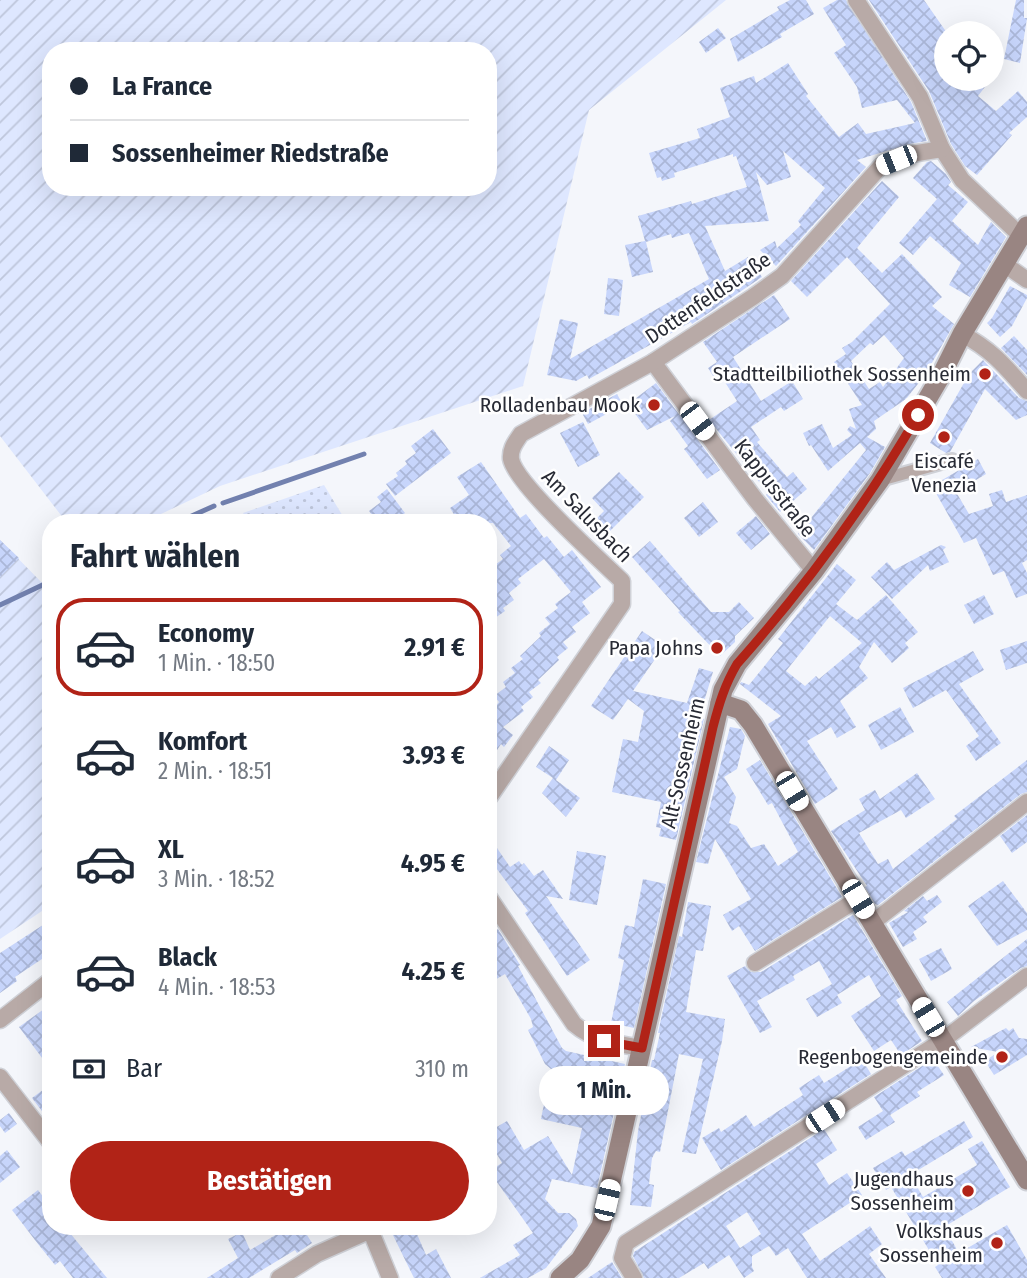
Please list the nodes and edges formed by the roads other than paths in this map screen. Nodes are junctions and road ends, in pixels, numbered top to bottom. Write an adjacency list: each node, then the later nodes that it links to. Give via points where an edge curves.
1 (856, 0): 2 (street, via 920,97)
2 (942, 149): 3 (street, via 962,180); 7 (street, Dottenfeldstraße, via 911,154 881,166 782,276)
3 (1024, 231): 4 (main road, Alt-Sossenheim)
4 (1004, 264): 5 (street); 6 (main road, Alt-Sossenheim)
5 (1027, 280)
6 (962, 334): 8 (street, via 995,355); 11 (main road, Alt-Sossenheim)
7 (653, 362): 9 (street, Dottenfeldstraße); 12 (street, Kappusstraße)
8 (1027, 391)
9 (548, 419): 14 (street, Am Salusbach, via 520,435 511,461 529,490 622,581 622,604)
10 (952, 460): 11 (street)
11 (880, 480): 12 (main road, Alt-Sossenheim)
12 (814, 572): 13 (main road, Alt-Sossenheim, via 737,664)
13 (720, 703): 16 (main road, via 748,717); 24 (main road, Alt-Sossenheim)
14 (497, 786)
15 (1027, 802): 18 (street)
16 (858, 899): 18 (main road); 19 (street)
17 (497, 909): 24 (street, via 574,1024 604,1041)
18 (872, 923): 23 (main road)
19 (755, 963)
20 (1027, 976): 23 (street)
21 (42, 987): 22 (street)
22 (0, 1020)
23 (942, 1041): 27 (main road); 33 (street, via 625,1243 622,1258)
24 (642, 1048): 32 (main road, Alt-Sossenheim, via 601,1226 580,1260)
25 (0, 1077): 26 (street)
26 (42, 1131)
27 (1027, 1180)
28 (356, 1235): 30 (street)
29 (373, 1235): 31 (street)
30 (279, 1278)
31 (390, 1278)
32 (560, 1278)
33 (634, 1278)

